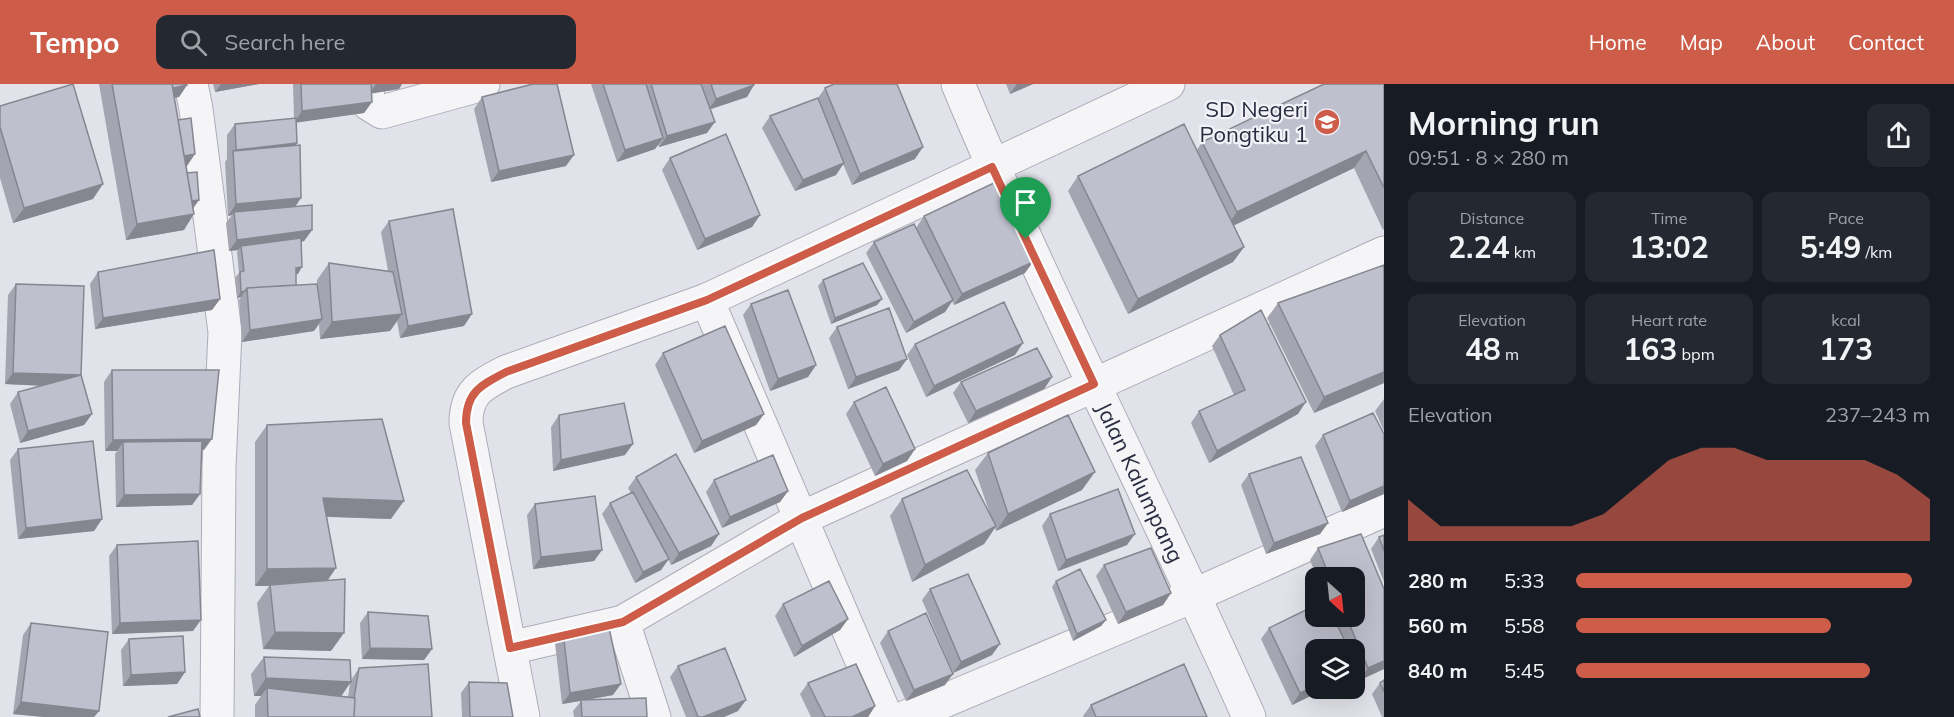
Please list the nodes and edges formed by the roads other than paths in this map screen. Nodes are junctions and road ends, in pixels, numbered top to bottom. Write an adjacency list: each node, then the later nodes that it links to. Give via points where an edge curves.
1 (191, 84): 15 (street, via 225,332 219,467)
2 (366, 84): 3 (street, via 369,104 382,112)
3 (483, 84)
4 (958, 84): 6 (street, Jalan Kalumpang)
5 (1168, 84): 6 (street)
6 (992, 167): 8 (street); 9 (street, Jalan Kalumpang)
7 (1384, 253): 9 (street)
8 (707, 300): 11 (street); 14 (street, via 506,372 480,386 466,410)
9 (1094, 384): 11 (street); 12 (street, Jalan Kalumpang)
10 (1384, 510): 12 (street)
11 (802, 518): 13 (street); 18 (street)
12 (1195, 595): 19 (street); 20 (street, Jalan Kalumpang)
13 (623, 622): 14 (street); 17 (street)
14 (510, 648): 16 (street)
15 (217, 717)
16 (523, 717)
17 (654, 717)
18 (886, 717)
19 (906, 717)
20 (1249, 717)

